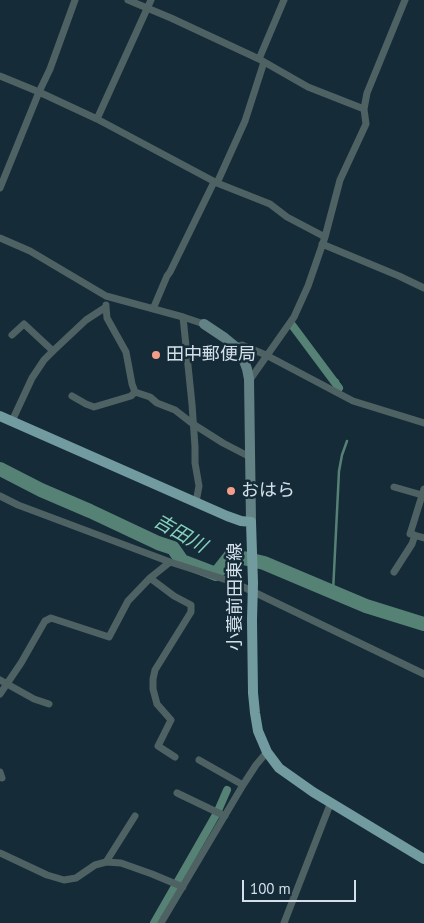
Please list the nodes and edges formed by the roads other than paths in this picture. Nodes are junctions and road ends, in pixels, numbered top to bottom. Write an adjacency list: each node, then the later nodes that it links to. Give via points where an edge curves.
1 (75, 0): 9 (street)
2 (128, 0): 6 (street)
3 (151, 0): 6 (street)
4 (284, 0): 7 (street)
5 (405, 0): 10 (street, via 367,93)
6 (148, 8): 7 (street); 11 (street)
7 (262, 61): 10 (street, via 308,87); 12 (street, via 245,121)
8 (0, 76): 9 (street)
9 (39, 92): 11 (street); 13 (street)
10 (364, 109): 15 (street, via 366,124 340,180)
11 (96, 119): 12 (street)
12 (215, 182): 15 (street, via 270,204); 19 (street)
13 (0, 188)
14 (0, 238): 17 (street, via 30,251)
15 (323, 240): 16 (street); 25 (street, via 294,317)
16 (424, 288)
17 (108, 297): 18 (street); 19 (street)
18 (106, 306): 24 (street); 27 (street, via 107,318 126,352)
19 (153, 309): 20 (street)
20 (183, 317): 21 (street); 32 (street)
21 (204, 324): 23 (street)
22 (12, 335): 24 (street, via 24,324)
23 (236, 347): 25 (street, via 242,345); 26 (street, via 243,358)
24 (53, 351): 30 (street, via 32,378)
25 (266, 355): 26 (street); 31 (street, via 352,401)
26 (249, 381): 33 (street)
27 (135, 392): 28 (street, via 94,406); 32 (street, via 175,410)
28 (72, 396)
29 (0, 416): 30 (main road, 小蓑前田東線)
30 (12, 421): 37 (main road, 小蓑前田東線)
31 (424, 423)
32 (192, 424): 33 (street); 37 (street, via 199,486)
33 (250, 457): 38 (street)
34 (394, 488): 35 (street)
35 (423, 492): 39 (street, via 410,534)
36 (0, 496): 41 (street)
37 (196, 502): 38 (main road, 小蓑前田東線, via 227,516)
38 (251, 522): 44 (main road, 小蓑前田東線)
39 (415, 535): 40 (street); 42 (street)
40 (424, 538)
41 (170, 562): 43 (street); 44 (street)
42 (394, 572)
43 (150, 578): 46 (street, via 128,601 109,638 52,618 45,621 21,663); 50 (street, via 191,605 191,612 155,670 153,679 157,704 171,720 158,746)
44 (253, 588): 45 (street); 49 (main road, 小蓑前田東線, via 255,714)
45 (424, 674)
46 (3, 681): 47 (street); 48 (street)
47 (0, 694)
48 (49, 704)
49 (267, 752): 52 (street); 54 (main road, 小蓑前田東線, via 279,768)
50 (175, 757)
51 (199, 760): 52 (street)
52 (243, 785): 55 (street)
53 (177, 794): 55 (street)
54 (331, 802): 58 (main road, 小蓑前田東線); 62 (street)
55 (220, 813): 60 (street)
56 (135, 816): 59 (street)
57 (0, 853): 59 (street, via 64,880 76,878 95,865)
58 (424, 860)
59 (106, 862): 60 (street, via 120,863)
60 (179, 885): 61 (street)
61 (162, 923)
62 (284, 923)

